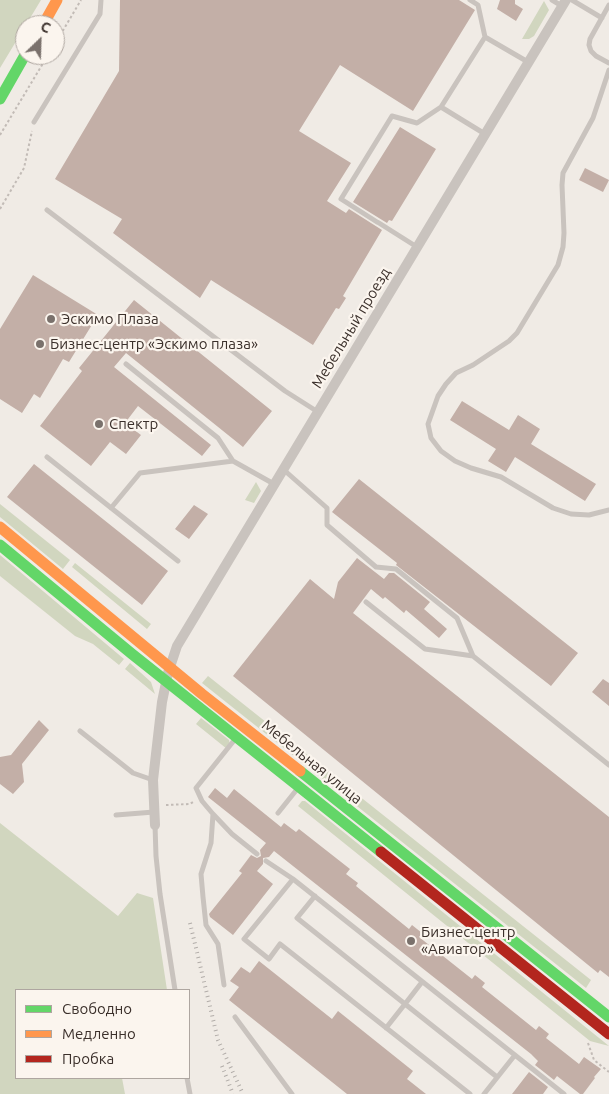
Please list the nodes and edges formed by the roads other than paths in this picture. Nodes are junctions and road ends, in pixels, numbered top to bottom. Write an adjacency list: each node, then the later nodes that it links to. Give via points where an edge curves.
1 (57, 0): 8 (street)
2 (101, 0): 17 (lane, via 100,14)
3 (470, 0): 10 (lane, via 478,5)
4 (552, 0): 6 (lane)
5 (572, 0): 9 (lane)
6 (564, 3): 11 (street, Мебельный проезд)
7 (609, 5): 9 (lane)
8 (49, 15)
9 (602, 18): 12 (lane, via 588,45 596,56)
10 (485, 37): 11 (lane); 16 (lane)
11 (528, 62): 18 (street, Мебельный проезд)
12 (609, 62)
13 (19, 65): 15 (street)
14 (609, 70): 28 (lane, via 593,118 564,173 564,232 558,265 517,333 446,384 428,424 431,438 455,461 501,477 553,508 589,515)
15 (0, 99)
16 (441, 107): 18 (lane); 20 (lane, via 417,123 392,116 341,199)
17 (34, 122)
18 (485, 134): 20 (street, Мебельный проезд)
19 (47, 210): 22 (lane)
20 (417, 247): 22 (street, Мебельный проезд)
21 (126, 364): 24 (lane, via 218,438)
22 (318, 412): 25 (street, Мебельный проезд)
23 (47, 456): 27 (lane)
24 (233, 461): 26 (lane); 27 (lane, via 140,473)
25 (284, 470): 26 (street, Мебельный проезд); 33 (lane, via 327,508 327,525 376,567 396,569 457,618)
26 (275, 485): 34 (street, Мебельный проезд, via 177,646)
27 (112, 508): 31 (lane)
28 (609, 510)
29 (0, 527): 34 (street, Мебельная улица)
30 (0, 545): 34 (street, Мебельная улица)
31 (178, 561)
32 (366, 602): 33 (lane, via 424,649)
33 (473, 656): 38 (lane)
34 (168, 674): 35 (street, Мебельная улица); 37 (street, Мебельная улица); 40 (street, Мебельный проезд)
35 (245, 728): 37 (lane); 39 (street, Мебельная улица)
36 (80, 731): 40 (lane, via 134,773)
37 (237, 738): 41 (street, Мебельная улица); 45 (lane, via 196,788)
38 (609, 765)
39 (307, 777): 41 (lane); 56 (street, Мебельная улица)
40 (153, 780): 42 (street, Мебельный проезд)
41 (299, 787): 43 (lane); 58 (street, Мебельная улица)
42 (158, 809): 44 (lane); 46 (street, Мебельный проезд)
43 (278, 813)
44 (116, 814)
45 (213, 814): 47 (lane); 52 (lane, via 211,843 201,874 206,925 218,944)
46 (155, 825): 53 (lane, via 162,911)
47 (257, 854)
48 (266, 861): 49 (lane)
49 (293, 878): 50 (lane); 57 (lane, via 244,939 269,959 280,944)
50 (315, 896): 51 (lane); 54 (lane, via 297,918)
51 (422, 982): 54 (lane); 59 (lane)
52 (224, 985)
53 (175, 989)
54 (405, 1004): 57 (lane); 60 (lane)
55 (235, 1017): 63 (lane)
56 (609, 1017)
57 (386, 1028): 64 (lane)
58 (609, 1034)
59 (515, 1055): 60 (lane); 66 (lane)
60 (497, 1077): 65 (lane)
61 (188, 1079): 62 (lane)
62 (190, 1094)
63 (292, 1094)
64 (470, 1094)
65 (484, 1094)
66 (564, 1094)

